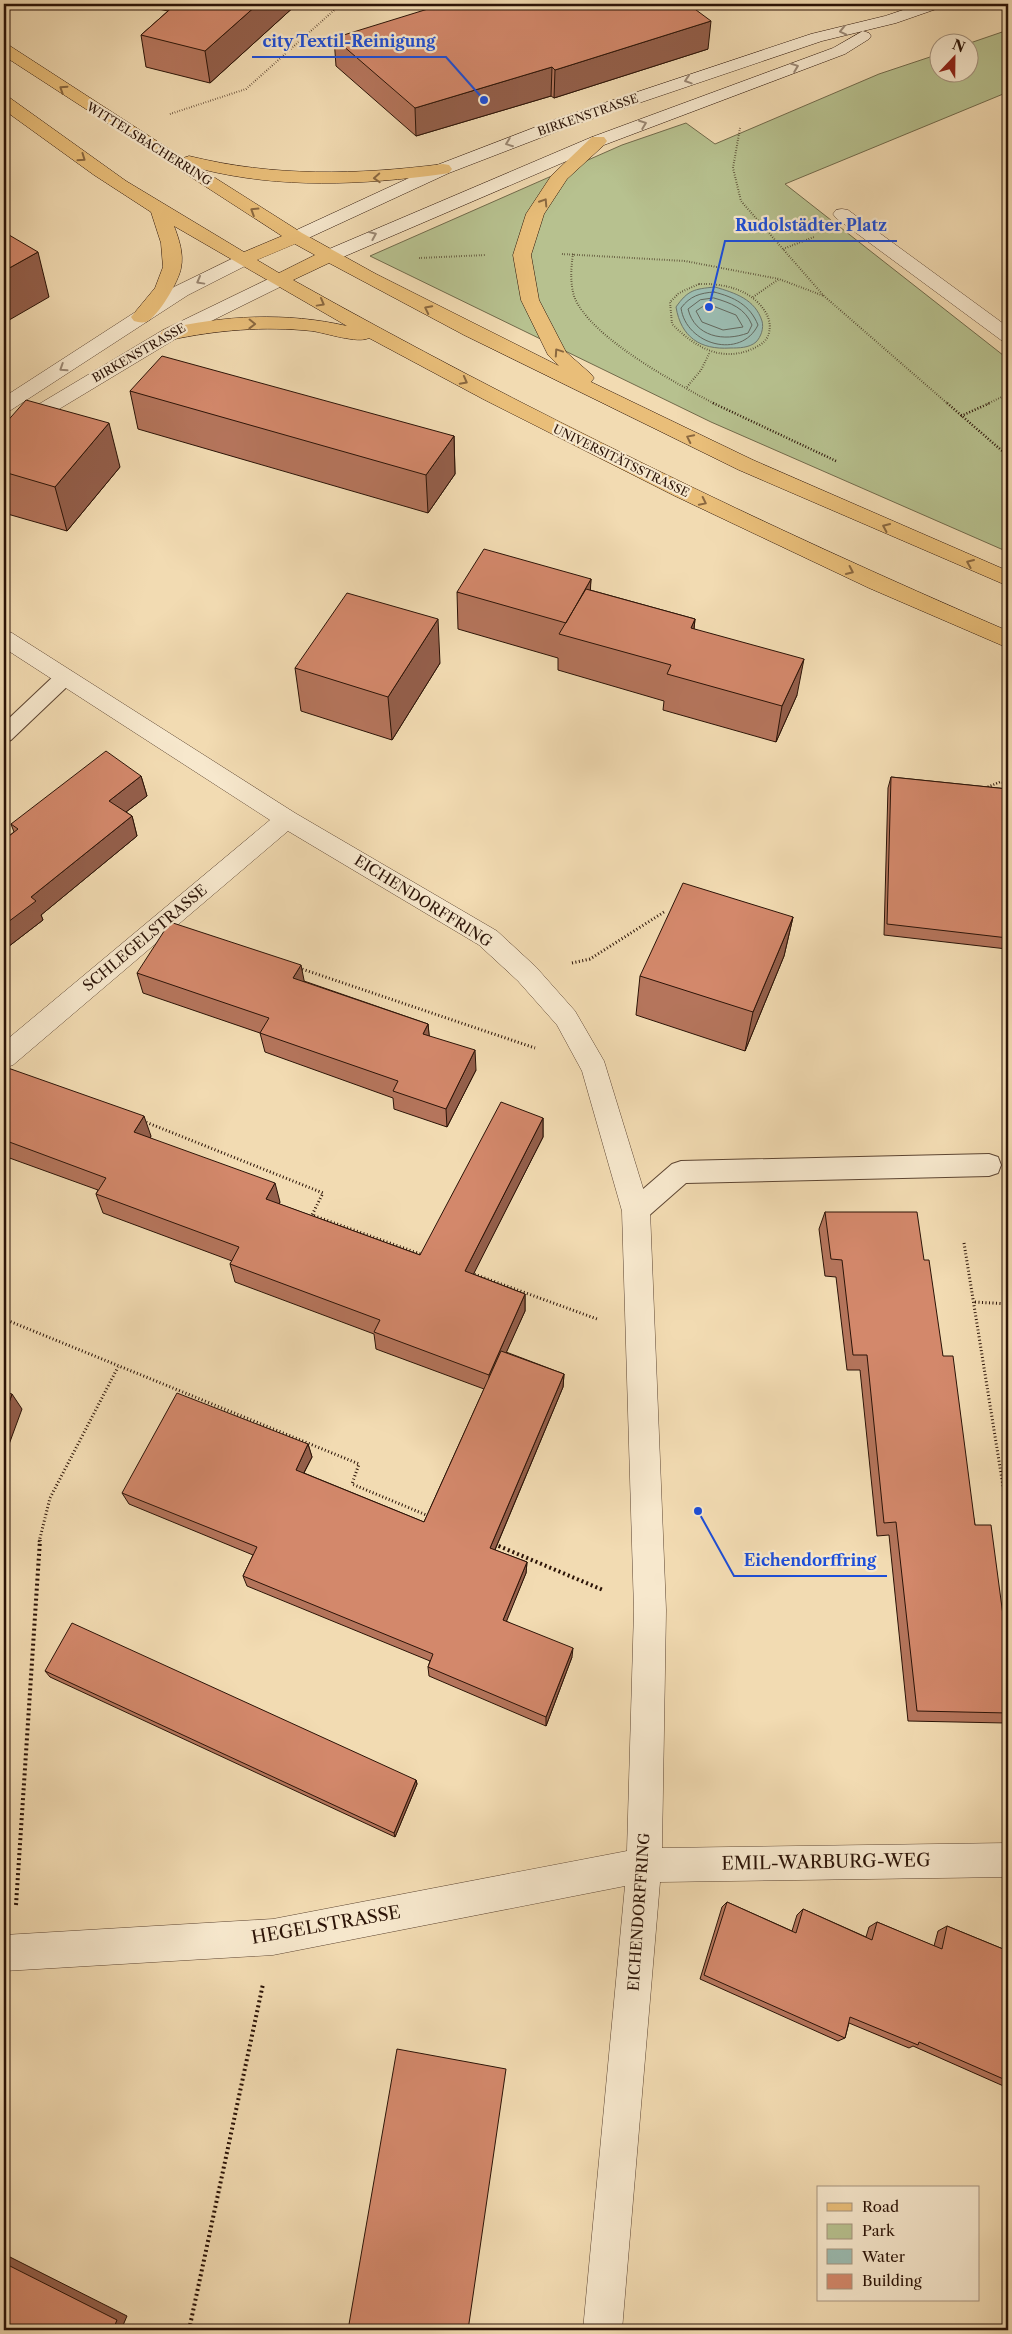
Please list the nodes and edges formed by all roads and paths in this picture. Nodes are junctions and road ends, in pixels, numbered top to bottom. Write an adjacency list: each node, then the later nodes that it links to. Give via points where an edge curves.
1 (341, 4): 6 (path, via 246,89)
2 (936, 4): 3 (street, BIRKENSTRASSE)
3 (890, 20): 8 (street, BIRKENSTRASSE, one-way to 3, via 839,51); 10 (street, BIRKENSTRASSE, one-way to 10, via 817,37 565,122)
4 (4, 49): 9 (main road, WITTELSBACHERRING, one-way to 4)
5 (4, 102): 11 (main road, one-way to 11)
6 (164, 116)
7 (740, 128): 18 (path, via 733,168 741,201)
8 (598, 141): 14 (street, BIRKENSTRASSE, one-way to 8); 27 (main road, one-way to 8, via 558,355 530,300 522,255 535,214 560,176)
9 (163, 153): 10 (main road, one-way to 9, via 342,179 258,175 212,168); 13 (main road, WITTELSBACHERRING, one-way to 9)
10 (443, 169): 13 (street, BIRKENSTRASSE)
11 (159, 209): 15 (main road); 20 (main road, via 172,246 174,268 161,295)
12 (842, 214): 22 (street)
13 (296, 237): 14 (main road); 15 (main road)
14 (329, 256): 17 (main road); 27 (main road, one-way to 14)
15 (244, 259): 17 (main road, UNIVERSITÄTSSTRASSE); 20 (street, BIRKENSTRASSE, one-way to 20, via 197,282)
16 (780, 279): 18 (path); 19 (path); 25 (path, via 685,261 573,254 570,278 576,302 600,330 649,367)
17 (279, 280): 21 (street, BIRKENSTRASSE); 23 (main road, UNIVERSITÄTSSTRASSE, one-way to 23)
18 (824, 296): 29 (path)
19 (753, 297): 24 (path, via 770,325 763,343 739,352); 24 (path, via 737,289 703,284 679,292 670,302 672,324 697,346)
20 (141, 317): 28 (street, BIRKENSTRASSE, one-way to 28)
21 (170, 334): 23 (main road, one-way to 23, via 237,323 309,324); 31 (street, BIRKENSTRASSE)
22 (1008, 336)
23 (394, 345): 35 (main road, UNIVERSITÄTSSTRASSE, one-way to 35, via 710,505 887,588)
24 (710, 352): 25 (path)
25 (687, 387): 30 (path)
26 (1008, 394): 29 (path)
27 (605, 398): 33 (main road, one-way to 27, via 746,465)
28 (4, 406)
29 (961, 416): 32 (path)
30 (739, 417)
31 (4, 434)
32 (1008, 456)
33 (1008, 580)
34 (4, 638): 36 (street, EICHENDORFFRING)
35 (1008, 640)
36 (65, 677): 37 (lane); 40 (street, EICHENDORFFRING)
37 (4, 734)
38 (1008, 783): 39 (path, via 1000,782)
39 (982, 790)
40 (287, 819): 43 (street, EICHENDORFFRING, via 488,938); 44 (street, SCHLEGELSTRASSE)
41 (664, 912): 43 (path, via 590,959)
42 (295, 967): 45 (path)
43 (528, 974): 45 (street, EICHENDORFFRING, via 566,1018)
44 (4, 1057)
45 (594, 1069): 48 (street, EICHENDORFFRING)
46 (140, 1119): 50 (path, via 323,1193 312,1215)
47 (989, 1165): 48 (lane, via 681,1172)
48 (636, 1211): 55 (street, EICHENDORFFRING)
49 (964, 1243): 52 (path)
50 (431, 1258)
51 (468, 1272): 55 (path)
52 (975, 1302): 53 (path); 57 (path)
53 (1008, 1304)
54 (4, 1319): 56 (path)
55 (642, 1335): 60 (street, EICHENDORFFRING)
56 (118, 1367): 58 (path, via 359,1464 352,1484); 64 (path, via 50,1498 38,1547)
57 (1008, 1517)
58 (433, 1518)
59 (488, 1541): 60 (path)
60 (650, 1610): 62 (street, EICHENDORFFRING)
61 (1008, 1860): 62 (street, EMIL-WARBURG-WEG)
62 (644, 1865): 63 (street, HEGELSTRASSE); 66 (street, EICHENDORFFRING)
63 (273, 1937): 64 (street, HEGELSTRASSE); 65 (path)
64 (8, 1953)
65 (189, 2330)
66 (603, 2330)

